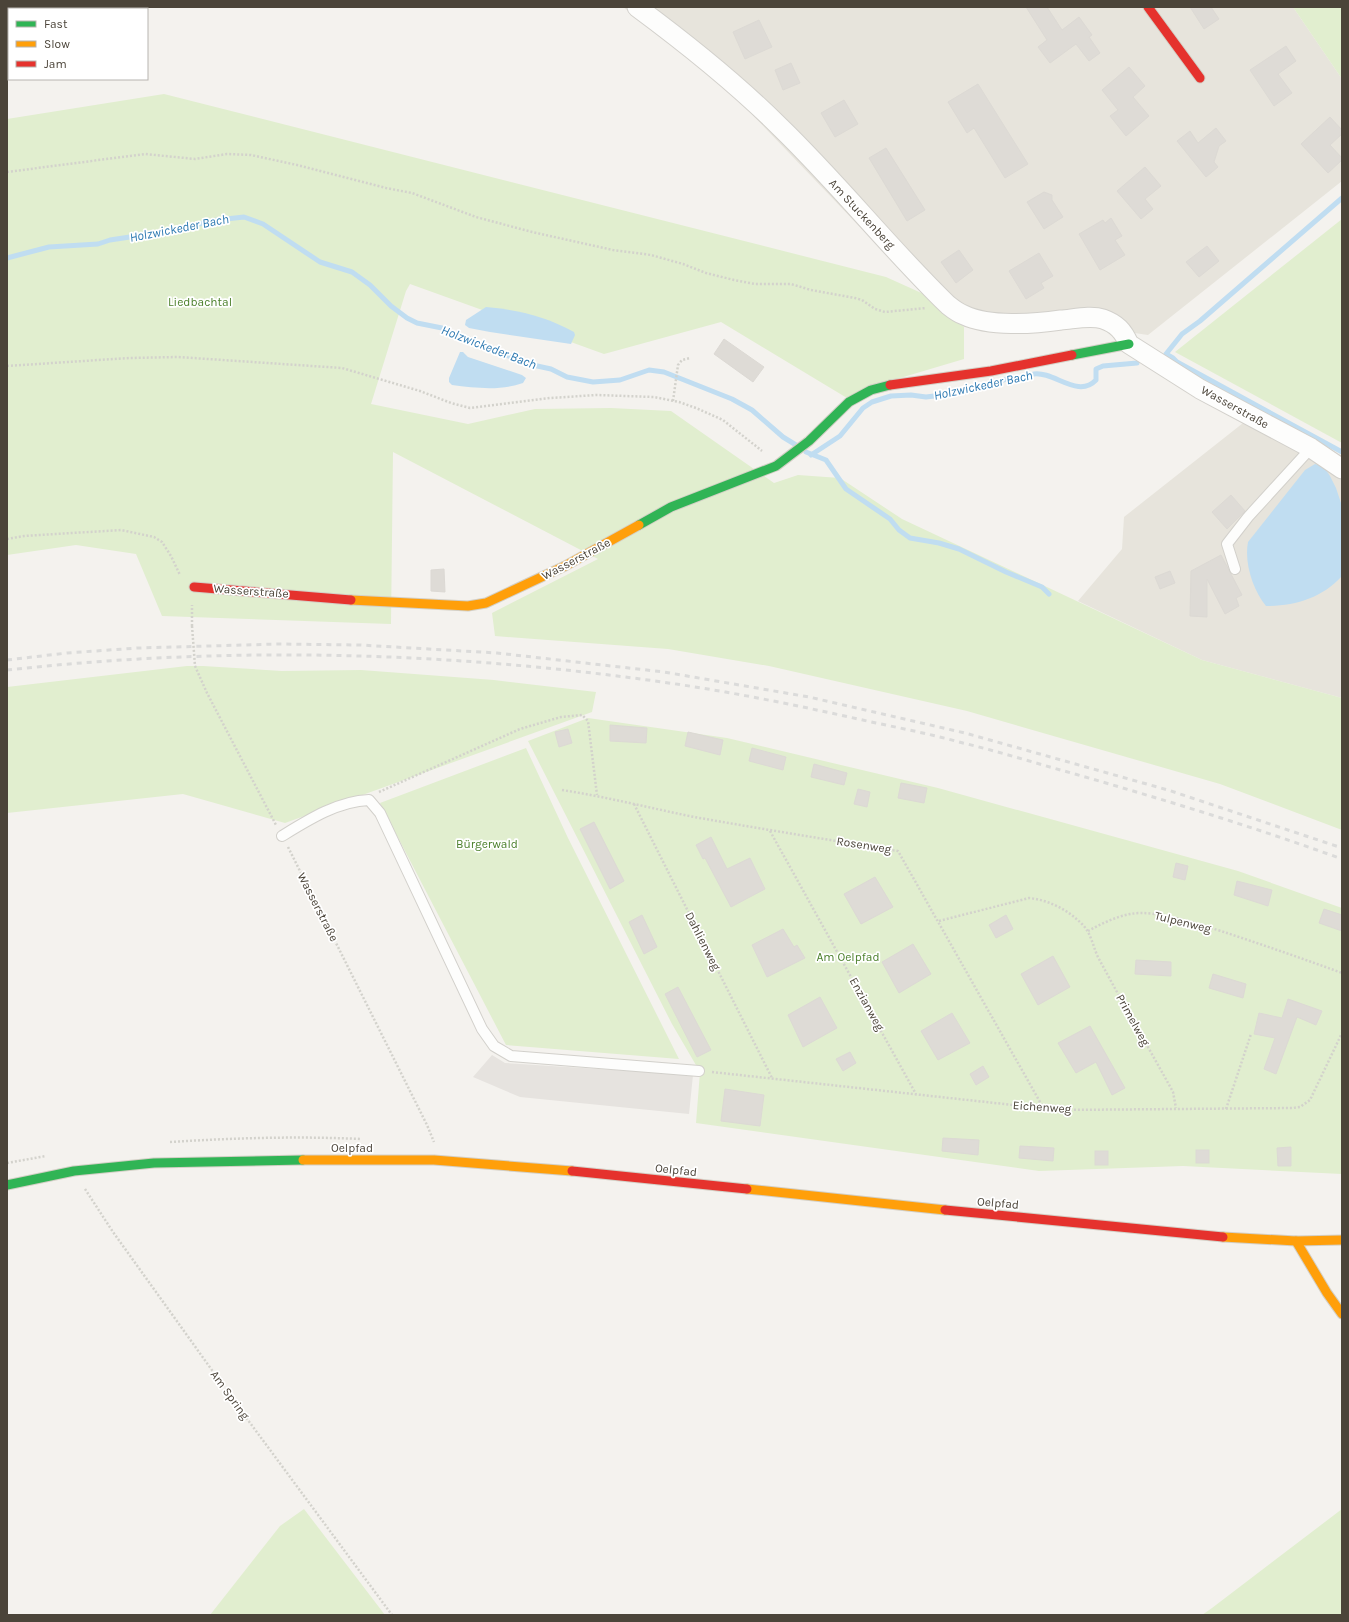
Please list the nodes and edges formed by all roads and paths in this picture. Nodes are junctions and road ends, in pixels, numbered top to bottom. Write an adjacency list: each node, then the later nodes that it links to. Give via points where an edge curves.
1 (637, 7): 5 (street, Am Stuckenberg, via 740,88 781,128)
2 (1148, 7): 3 (street)
3 (1200, 78)
4 (7, 172): 5 (path, via 145,154 194,159 227,154 252,155 412,193 476,217 532,232 613,250 651,255 706,273 755,284 790,284 855,298 885,312 924,309)
5 (942, 300): 6 (street, Am Stuckenberg, via 964,315 980,320 1034,324 1102,318 1112,323)
6 (1126, 337): 10 (street, Wasserstraße, via 1200,389); 11 (street, Wasserstraße, via 1012,367 879,388 857,396 846,403 810,441)
7 (690, 358): 9 (path, via 682,360 678,365)
8 (7, 366): 9 (path, via 178,357 342,368 470,408 598,395 654,397)
9 (673, 401): 11 (path, via 723,420 758,447)
10 (1311, 448): 12 (street, Wasserstraße); 14 (lane, via 1227,544)
11 (776, 466): 15 (street, Wasserstraße, via 671,507 565,566 486,603 468,606 357,600)
12 (1342, 468)
13 (7, 539): 15 (path, via 121,530 154,537 162,542 181,576)
14 (1235, 569)
15 (194, 587)
16 (192, 626): 22 (path, Wasserstraße, bridge, via 195,666)
17 (562, 790): 18 (path, Rosenweg)
18 (597, 795): 19 (path, via 588,721 582,715 561,717 520,729 380,791); 20 (path, Rosenweg)
19 (369, 800): 22 (lane, via 354,800 312,818); 28 (lane, via 380,813 482,1029 494,1046 512,1056)
20 (634, 804): 21 (path, Rosenweg); 29 (path, Dahlienweg)
21 (770, 830): 23 (path, Rosenweg, via 898,851); 30 (path, Enzianweg)
22 (282, 836): 34 (path, Wasserstraße)
23 (939, 921): 24 (path, via 1029,898 1043,899 1073,916); 31 (path, Rosenweg)
24 (1088, 932): 25 (path, Tulpenweg, via 1105,922 1130,914 1152,914 1192,922); 32 (path, Primelweg, via 1099,958 1173,1092)
25 (1342, 973)
26 (1342, 1032): 33 (path, Eichenweg, via 1310,1100 1300,1107)
27 (1251, 1034): 33 (path)
28 (699, 1071): 29 (path, Eichenweg)
29 (772, 1078): 30 (path, Eichenweg)
30 (917, 1094): 31 (path, Eichenweg)
31 (1044, 1108): 32 (path, Eichenweg)
32 (1176, 1108): 33 (path, Eichenweg)
33 (1226, 1109)
34 (434, 1143)
35 (74, 1172): 36 (street, Oelpfad); 38 (street, Oelpfad, via 154,1163 434,1160 593,1173 1144,1230); 40 (path, Am Spring, via 113,1232 242,1412)
36 (7, 1184)
37 (1342, 1240): 38 (street, Oelpfad)
38 (1296, 1241): 39 (street)
39 (1342, 1314)
40 (392, 1615)

